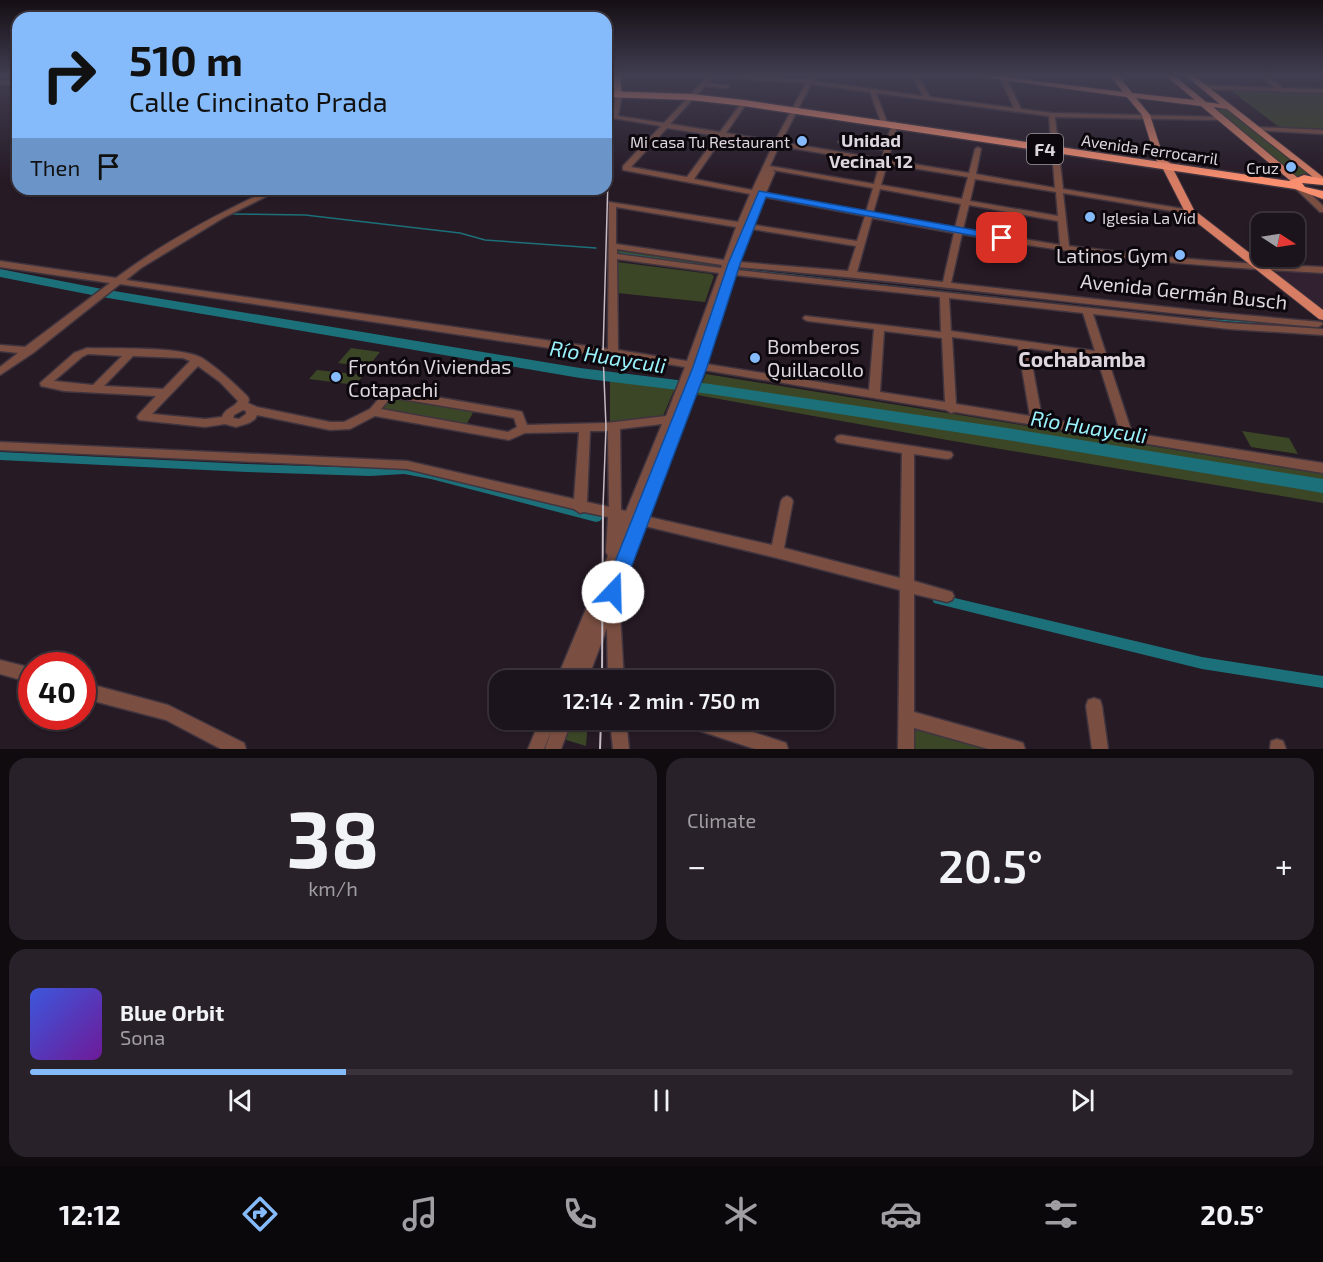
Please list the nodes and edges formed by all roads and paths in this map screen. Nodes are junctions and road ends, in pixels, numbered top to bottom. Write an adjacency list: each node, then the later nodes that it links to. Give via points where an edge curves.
1 (616, 110): 15 (street, via 615,117)
2 (680, 110): 15 (street)
3 (739, 110): 18 (street)
4 (798, 110): 14 (highway, Avenida Ferrocarril / F4); 20 (street)
5 (883, 110): 14 (street)
6 (1014, 110): 10 (street); 13 (street)
7 (1142, 110): 11 (main road)
8 (1210, 110): 12 (main road, F4)
9 (1232, 110): 16 (main road, F4)
10 (1052, 115): 11 (street); 23 (street)
11 (1147, 117): 12 (street); 25 (main road)
12 (1219, 118): 30 (main road, F4)
13 (1009, 120)
14 (890, 124): 21 (street); 23 (highway, Avenida Ferrocarril / F4)
15 (666, 125): 18 (street); 28 (street, via 626,168)
16 (1257, 129): 17 (street); 29 (main road, F4)
17 (1323, 132)
18 (719, 135): 20 (street); 28 (street)
19 (841, 142): 21 (street)
20 (779, 145): 24 (street); 26 (street)
21 (888, 148): 24 (street)
22 (978, 149): 27 (street)
23 (1056, 149): 25 (highway, Avenida Ferrocarril / F4); 32 (street)
24 (884, 163): 27 (street); 31 (street)
25 (1162, 164): 30 (highway, Avenida Ferrocarril / F4); 39 (main road)
26 (769, 168): 31 (street); 33 (street)
27 (972, 177): 32 (street); 36 (street)
28 (689, 180): 33 (street)
29 (1323, 182): 30 (highway, F4, via 1308,179)
30 (1298, 185): 35 (highway, F4); 37 (highway, F4); 38 (street)
31 (877, 187): 36 (street); 40 (street)
32 (1059, 192): 39 (street); 41 (street)
33 (759, 193): 40 (street); 42 (street)
34 (264, 195): 53 (street, via 164,248)
35 (1323, 195)
36 (966, 202): 41 (street); 43 (street)
37 (1323, 202)
38 (1323, 210)
39 (1185, 212): 49 (main road); 50 (main road)
40 (869, 213): 43 (street); 44 (street)
41 (1061, 219): 45 (street)
42 (745, 225): 44 (street); 46 (street, via 612,204); 48 (street)
43 (960, 230): 45 (street); 54 (street)
44 (859, 244): 52 (street)
45 (1065, 249): 49 (street)
46 (613, 251): 48 (street, Avenida Germán Busch); 64 (street)
47 (0, 264): 53 (street)
48 (729, 267): 52 (street, Avenida Germán Busch); 54 (street, Avenida Germán Busch); 67 (street)
49 (1246, 268): 50 (street); 57 (main road)
50 (1261, 269): 51 (street); 57 (main road)
51 (1323, 270)
52 (852, 274): 54 (street, Avenida Germán Busch)
53 (119, 281): 62 (street); 64 (street)
54 (945, 291): 55 (street, Avenida Germán Busch); 57 (street, Avenida Germán Busch); 59 (street)
55 (1087, 311): 57 (street, Avenida Germán Busch, via 1229,326); 65 (street)
56 (808, 318): 58 (street)
57 (1322, 325)
58 (879, 327): 59 (street); 71 (street)
59 (946, 335): 60 (street); 73 (street)
60 (1023, 344): 65 (street); 78 (street)
61 (0, 348): 62 (street)
62 (29, 351): 68 (street)
63 (131, 352): 66 (street, via 176,353); 69 (street); 69 (street, via 87,351 45,383)
64 (613, 352): 67 (street)
65 (1101, 355): 82 (street)
66 (196, 360): 70 (street); 72 (street, via 241,394)
67 (695, 366): 71 (street); 76 (street)
68 (0, 372)
69 (95, 389): 70 (street)
70 (164, 393): 77 (street, via 143,417 205,423)
71 (874, 396): 73 (street)
72 (241, 406): 74 (street); 77 (street, via 229,413)
73 (951, 409): 78 (street)
74 (254, 410): 75 (street, via 330,426 346,426); 77 (street, via 244,421)
75 (374, 412): 81 (street, via 509,436); 81 (street, via 381,400 395,394 519,415)
76 (673, 419): 79 (street); 91 (street)
77 (227, 420)
78 (1037, 422): 82 (street)
79 (614, 426): 80 (street); 90 (street)
80 (585, 427): 81 (street); 89 (street)
81 (523, 429)
82 (1126, 436): 87 (street)
83 (842, 439): 85 (street)
84 (0, 446): 89 (street, via 407,465)
85 (908, 449): 86 (street); 94 (street)
86 (948, 455)
87 (1323, 468)
88 (787, 501): 92 (street)
89 (580, 508): 90 (street)
90 (615, 515): 91 (street); 93 (street)
91 (635, 518): 92 (street); 93 (street); 95 (street)
92 (777, 552): 94 (street)
93 (612, 563): 95 (street); 98 (street)
94 (908, 586): 96 (street); 104 (street)
95 (613, 592): 99 (street); 100 (street)
96 (947, 596)
97 (0, 668): 101 (street)
98 (568, 670)
99 (583, 670)
100 (616, 670)
101 (18, 672)
102 (96, 694): 109 (street, via 168,713)
103 (1094, 706): 116 (street)
104 (907, 718): 114 (street); 115 (street)
105 (544, 730): 110 (street)
106 (560, 730): 111 (street)
107 (619, 730): 112 (street)
108 (722, 730): 113 (street)
109 (238, 749)
110 (536, 749)
111 (553, 749)
112 (621, 749)
113 (780, 749)
114 (906, 749)
115 (1017, 749)
116 (1100, 749)

